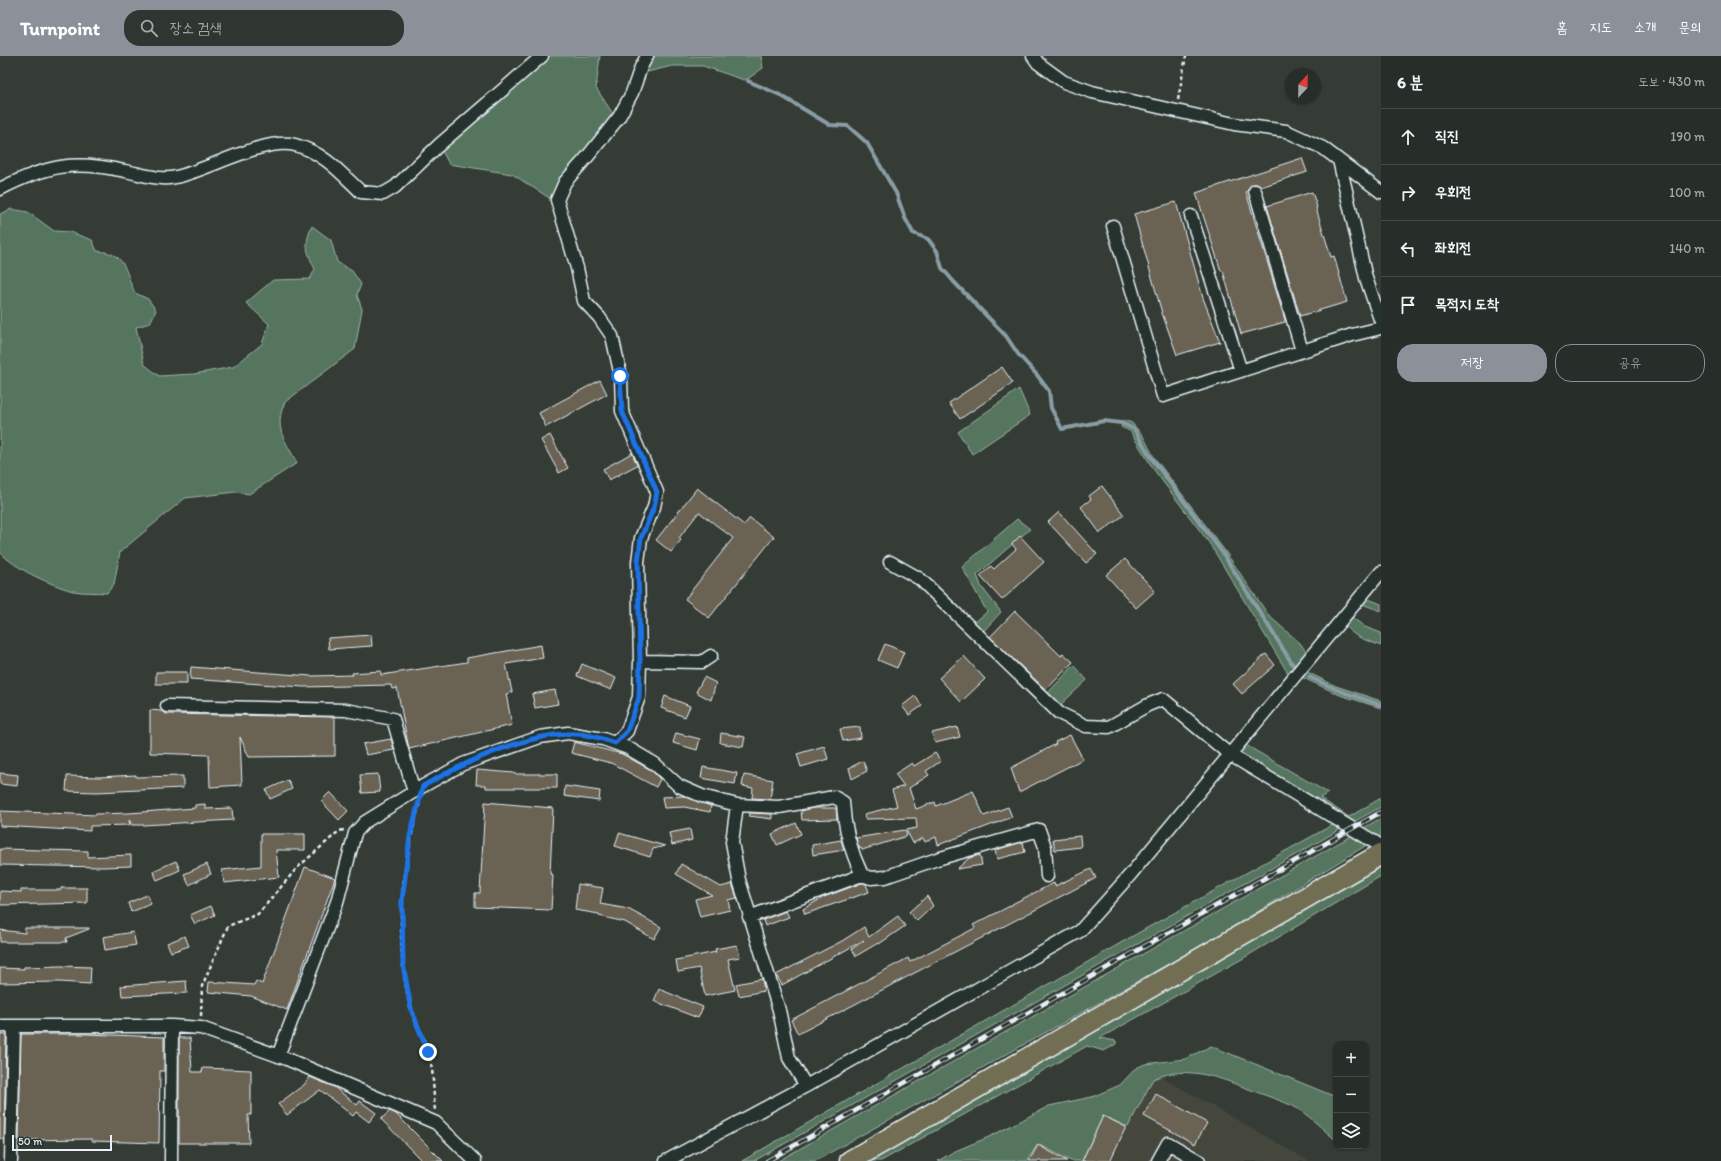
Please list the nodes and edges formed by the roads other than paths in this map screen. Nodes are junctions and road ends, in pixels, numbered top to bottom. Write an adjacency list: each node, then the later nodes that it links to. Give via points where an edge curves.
1 (542, 56): 5 (street, via 395,187 383,194 361,192 336,167 315,153 294,144 266,146 175,178 99,166 65,166 43,169)
2 (647, 56): 17 (street, via 619,117 564,182 557,200 584,301 612,336 620,376 622,411 657,492 654,507 641,538 638,562)
3 (1033, 56): 4 (street, via 1038,63 1064,82 1092,92 1234,124 1286,131 1323,148)
4 (1339, 160): 7 (street); 10 (street, via 1366,278)
5 (0, 189)
6 (1255, 191): 12 (street)
7 (1381, 192)
8 (1191, 216): 13 (street)
9 (1113, 226): 13 (street, via 1163,396)
10 (1381, 322)
11 (1381, 328): 12 (street)
12 (1302, 352): 13 (street)
13 (1241, 371)
14 (890, 562): 20 (street, via 920,579 1059,713 1086,726 1108,727 1148,705 1163,700)
15 (1381, 572): 20 (street)
16 (711, 656): 17 (street, via 702,662)
17 (640, 661): 19 (street, via 639,698 627,731)
18 (167, 706): 21 (street, via 346,710 393,719)
19 (615, 743): 21 (street, via 603,738 568,734 540,736 463,764); 22 (street, via 655,764 679,786 702,796)
20 (1229, 754): 23 (street); 32 (street, via 1130,875 1080,931)
21 (418, 789): 31 (street, via 365,822 355,834 336,902)
22 (737, 805): 25 (street, via 779,807 834,797 838,799 843,802 855,862); 27 (street, via 732,842 734,861)
23 (1381, 846)
24 (1381, 854): 37 (main road)
25 (862, 875): 26 (street, via 871,878 885,877 937,858 1039,830 1045,847); 27 (street)
26 (1047, 876)
27 (749, 916): 32 (street, via 779,1010 789,1058)
28 (0, 1026): 29 (street)
29 (14, 1026): 30 (street); 33 (street)
30 (172, 1026): 31 (street, via 201,1028); 34 (street)
31 (278, 1056): 35 (street, via 436,1123)
32 (806, 1086): 36 (street)
33 (11, 1161)
34 (171, 1161)
35 (475, 1161)
36 (666, 1161)
37 (850, 1161)
38 (1158, 1161): 39 (street, via 1168,1144)
39 (1199, 1161)

